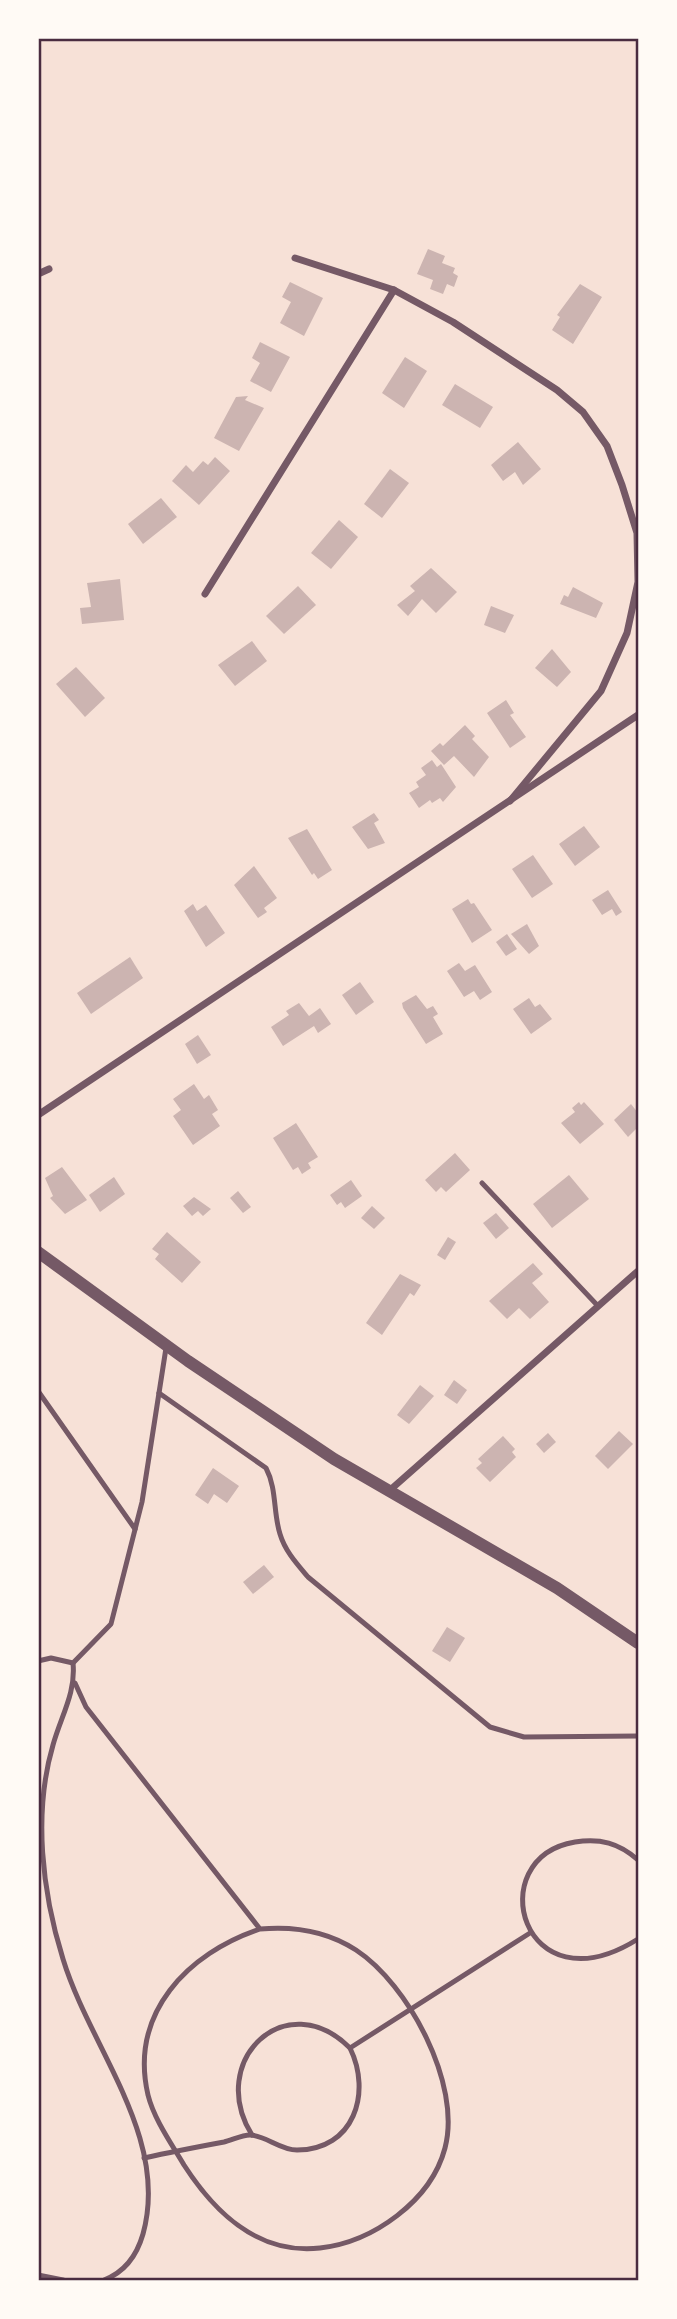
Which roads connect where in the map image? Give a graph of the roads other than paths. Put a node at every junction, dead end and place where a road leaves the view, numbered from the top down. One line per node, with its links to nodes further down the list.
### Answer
1 (295, 258): 4 (street)
2 (49, 269): 3 (street)
3 (38, 274)
4 (394, 290): 5 (street); 7 (street)
5 (205, 594)
6 (639, 715): 7 (street)
7 (510, 801): 8 (street)
8 (38, 1115)
9 (482, 1183): 12 (lane)
10 (38, 1252): 13 (street)
11 (639, 1271): 12 (street)
12 (598, 1306): 16 (street)
13 (166, 1345): 15 (lane); 16 (street)
14 (38, 1391): 17 (lane)
15 (159, 1393): 17 (lane); 22 (lane)
16 (389, 1491): 18 (street)
17 (135, 1529): 20 (lane)
18 (639, 1643)
19 (38, 1661): 20 (lane)
20 (73, 1663): 21 (lane)
21 (75, 1683): 24 (lane); 33 (lane)
22 (639, 1736)
23 (639, 1860): 25 (lane)
24 (260, 1929): 29 (lane); 32 (lane)
25 (530, 1933): 28 (lane); 29 (lane)
26 (639, 1933): 28 (lane)
27 (639, 1939): 28 (lane)
28 (629, 1945)
29 (410, 2010): 30 (lane); 32 (lane)
30 (351, 2048): 31 (lane); 31 (lane)
31 (252, 2135): 32 (lane)
32 (176, 2151): 33 (lane)
33 (144, 2158): 36 (lane)
34 (38, 2275): 35 (lane)
35 (62, 2280)
36 (104, 2280)

